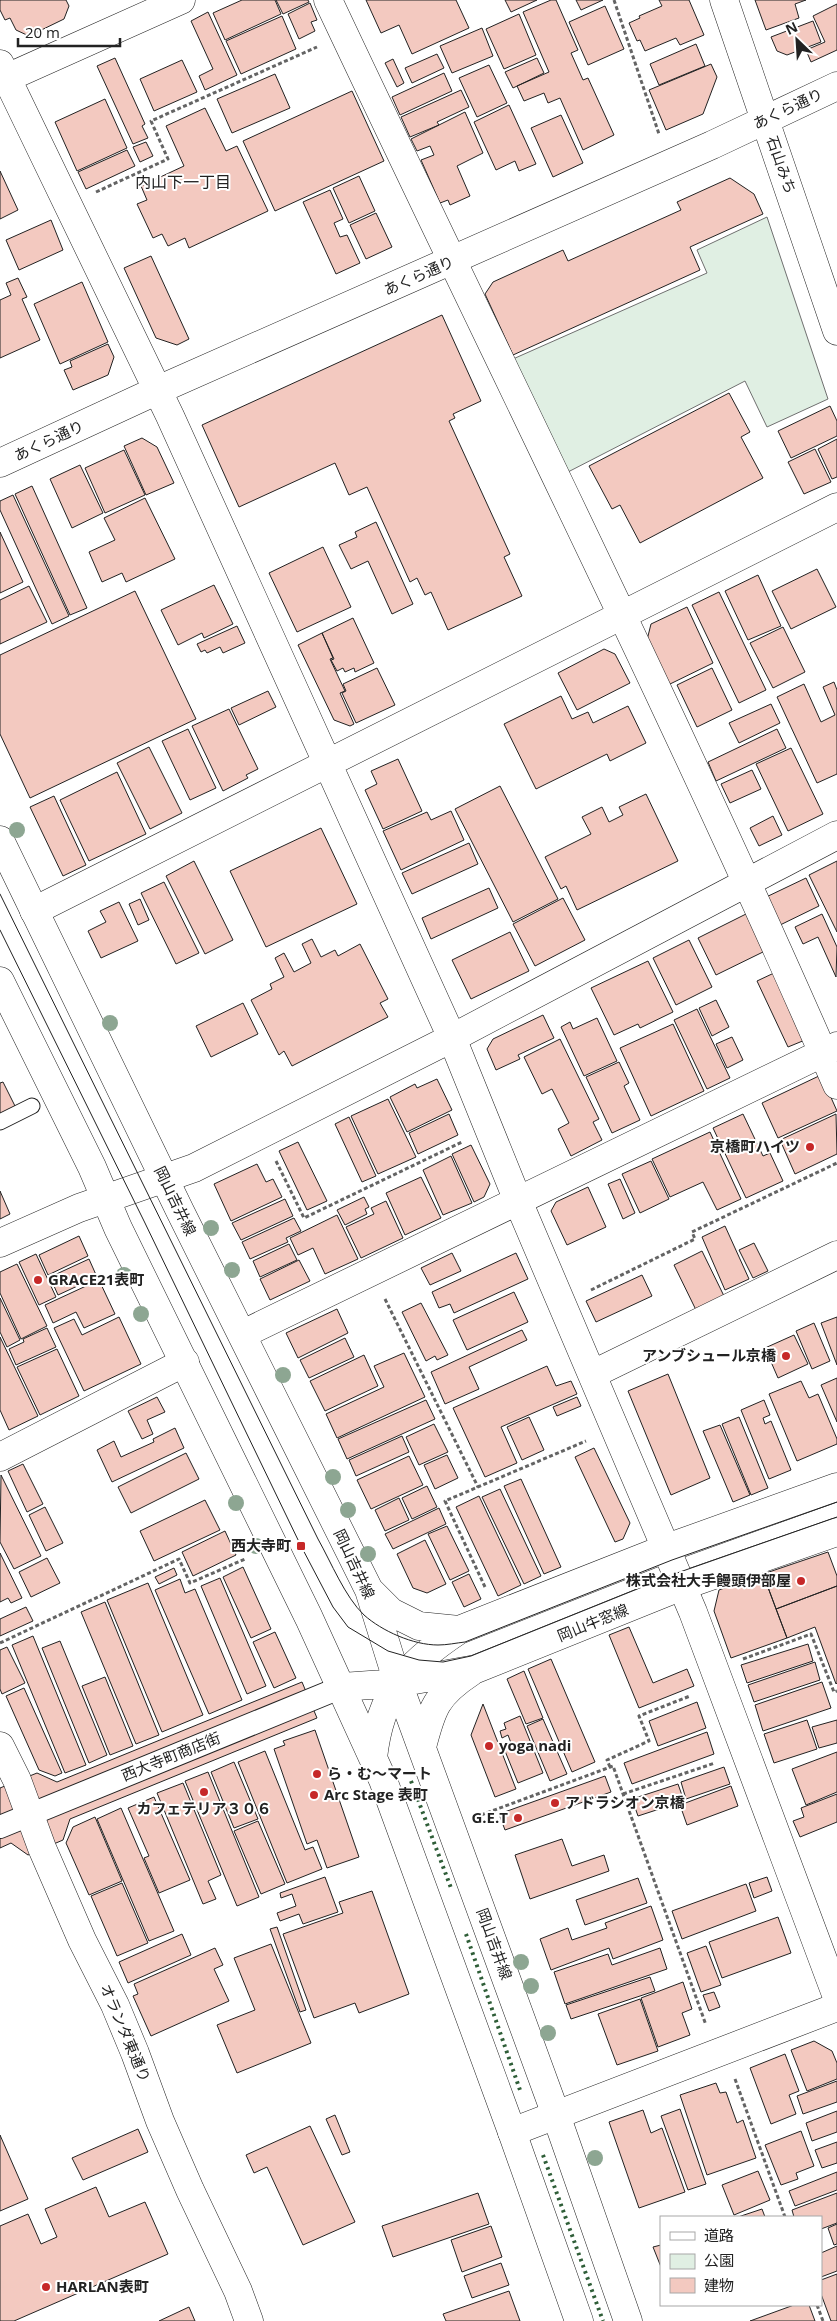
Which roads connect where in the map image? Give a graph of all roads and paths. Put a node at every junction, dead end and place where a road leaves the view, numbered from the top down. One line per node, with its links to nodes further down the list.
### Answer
1 (181, 0): 6 (street)
2 (328, 0): 5 (street)
3 (614, 0): 9 (path)
4 (724, 0): 8 (street, 石山みち)
5 (344, 35): 10 (path); 11 (street)
6 (2, 74): 10 (street)
7 (837, 86): 8 (street, あくら通り)
8 (765, 120): 11 (street, あくら通り); 12 (street, 石山みち)
9 (661, 139)
10 (68, 205): 13 (street)
11 (452, 262): 13 (street, あくら通り); 16 (street)
12 (837, 331)
13 (158, 390): 14 (street, あくら通り); 17 (street)
14 (0, 463)
15 (837, 507): 16 (street)
16 (622, 616): 17 (street); 20 (street)
17 (328, 764): 21 (street); 23 (street)
18 (837, 835): 20 (street)
19 (0, 840): 21 (street, 岡山吉井線)
20 (746, 883): 23 (street); 24 (street)
21 (34, 911): 31 (street, 岡山吉井線)
22 (0, 981): 32 (street)
23 (452, 1038): 28 (street); 29 (street)
24 (830, 1049): 25 (street); 33 (street)
25 (837, 1086)
26 (32, 1106): 27 (lane)
27 (0, 1122)
28 (489, 1129): 29 (path); 33 (street)
29 (262, 1133): 31 (street)
30 (837, 1163): 37 (path)
31 (164, 1178): 32 (street); 38 (street, 岡山吉井線)
32 (105, 1198): 34 (street); 39 (street)
33 (518, 1201): 36 (street); 37 (street)
34 (0, 1244)
35 (837, 1255): 40 (street)
36 (372, 1272): 38 (street); 43 (path)
37 (563, 1303): 40 (street)
38 (243, 1334): 49 (street, 岡山吉井線)
39 (185, 1362): 42 (street); 56 (street)
40 (593, 1374): 41 (street)
41 (616, 1429): 43 (path); 46 (street)
42 (0, 1457)
43 (478, 1486): 50 (path)
44 (837, 1486): 46 (street)
45 (837, 1532): 48 (street, 岡山牛窓線)
46 (667, 1548): 48 (street); 50 (street)
47 (252, 1555): 52 (path)
48 (682, 1586): 53 (street, 岡山牛窓線); 54 (street)
49 (369, 1590): 51 (street); 55 (street, 岡山吉井線)
50 (498, 1615): 51 (street)
51 (459, 1630): 55 (street)
52 (0, 1643)
53 (476, 1669): 55 (street, 岡山牛窓線); 59 (street)
54 (717, 1677): 57 (path); 60 (street); 62 (path)
55 (398, 1683): 56 (street, 岡山牛窓線); 59 (street, 岡山吉井線); 61 (street)
56 (342, 1687): 61 (street); 64 (street, 西大寺町商店街)
57 (837, 1691)
58 (0, 1746): 64 (street, オランダ東通り)
59 (422, 1747): 70 (street, 岡山吉井線)
60 (746, 1753): 63 (path); 67 (street)
61 (374, 1758): 71 (street)
62 (610, 1767): 63 (path); 65 (path)
63 (623, 1794): 69 (path)
64 (29, 1815): 66 (street, 西大寺町商店街); 74 (street, オランダ東通り)
65 (480, 1815)
66 (0, 1827)
67 (837, 1997)
68 (837, 2007): 69 (street)
69 (720, 2052): 70 (street); 72 (path)
70 (556, 2116): 71 (street); 76 (street, 岡山吉井線)
71 (512, 2132): 75 (street)
72 (785, 2216)
73 (817, 2306): 77 (path)
74 (249, 2321)
75 (579, 2321)
76 (628, 2321)
77 (823, 2321)

